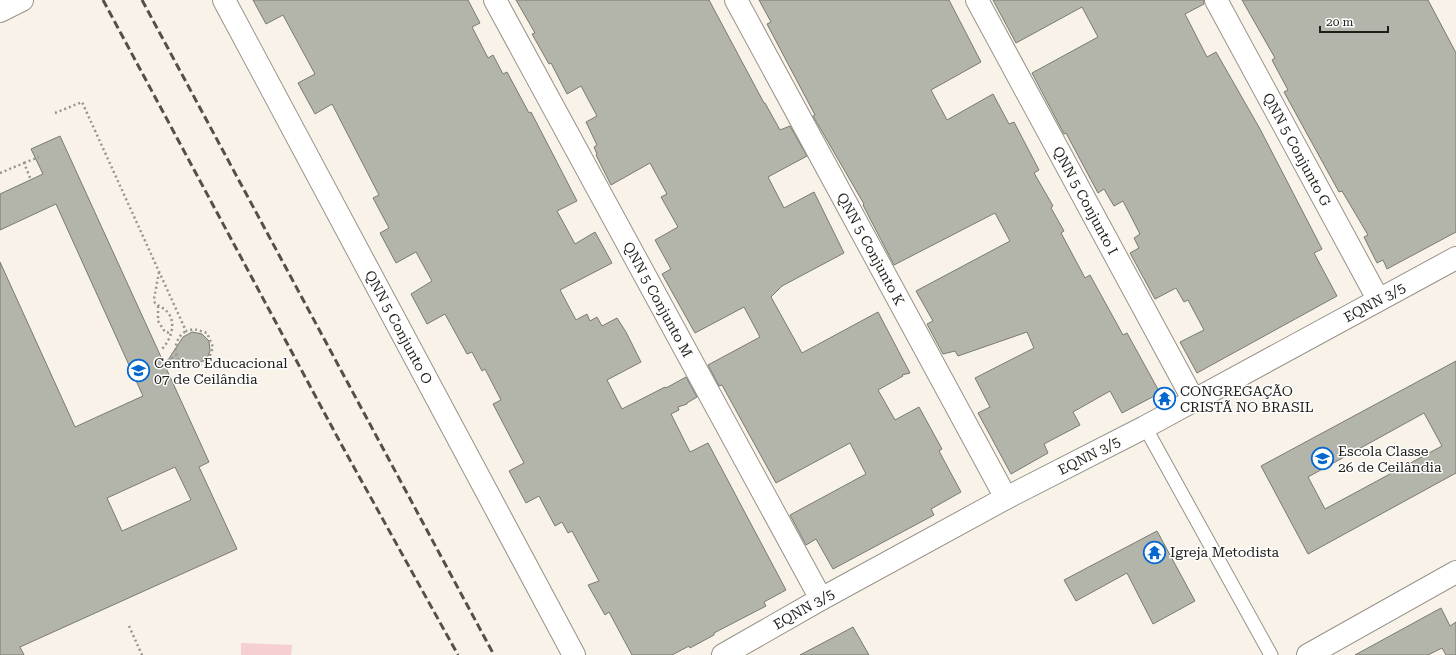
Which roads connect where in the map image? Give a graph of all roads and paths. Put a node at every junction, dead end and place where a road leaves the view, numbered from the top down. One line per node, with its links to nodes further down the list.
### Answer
1 (22, 0): 7 (street)
2 (224, 0): 30 (street, QNN 5 Conjunto O)
3 (494, 0): 26 (street, QNN 5 Conjunto M)
4 (736, 0): 24 (street, QNN 5 Conjunto K)
5 (977, 0): 22 (street, QNN 5 Conjunto I)
6 (1216, 0): 15 (street, QNN 5 Conjunto G)
7 (0, 11)
8 (55, 113): 14 (path)
9 (39, 156): 10 (path)
10 (24, 163): 11 (path); 12 (path)
11 (0, 174)
12 (31, 180)
13 (1456, 258): 15 (street, EQNN 3/5)
14 (159, 272): 16 (path); 17 (path)
15 (1378, 299): 22 (street, EQNN 3/5)
16 (158, 306): 18 (path); 18 (path)
17 (186, 331): 20 (path); 20 (path)
18 (171, 333): 19 (path)
19 (162, 349)
20 (176, 356): 21 (path)
21 (167, 361)
22 (1194, 401): 23 (street, EQNN 3/5)
23 (1145, 427): 24 (street, EQNN 3/5); 32 (lane)
24 (1006, 498): 26 (street, EQNN 3/5)
25 (1456, 572): 28 (street)
26 (821, 599): 31 (street, EQNN 3/5)
27 (129, 626): 29 (path)
28 (1319, 652)
29 (142, 655)
30 (574, 655)
31 (723, 655)
32 (1272, 655)

